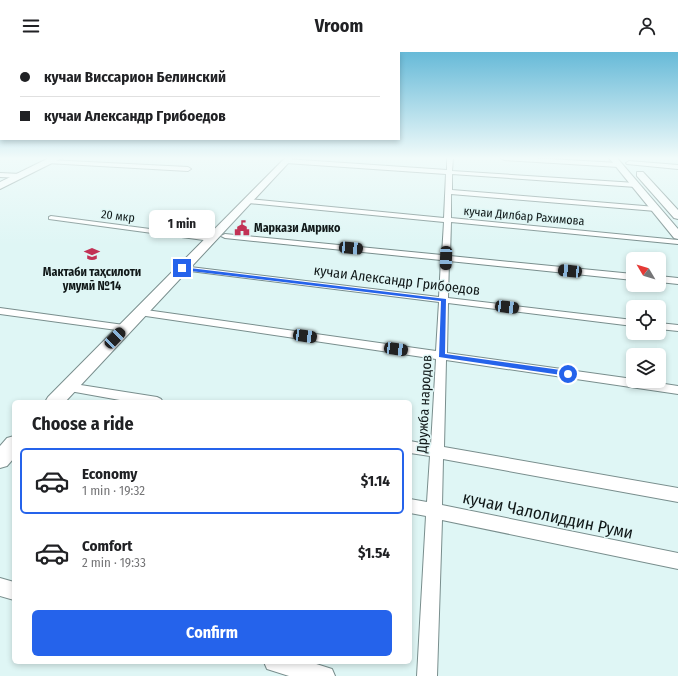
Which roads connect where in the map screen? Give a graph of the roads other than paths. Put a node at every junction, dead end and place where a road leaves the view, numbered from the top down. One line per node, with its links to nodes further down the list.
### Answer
1 (262, 187): 6 (main road)
2 (448, 187): 5 (street, Дружба народов)
3 (638, 187): 7 (main road)
4 (648, 187): 8 (main road)
5 (448, 192): 7 (street); 10 (street, Дружба народов)
6 (248, 201): 10 (street, кучаи Дилбар Рахимова); 13 (main road)
7 (656, 209): 12 (main road)
8 (678, 216)
9 (51, 218): 13 (street, 20 мкр)
10 (447, 220): 14 (street, кучаи Дилбар Рахимова); 15 (street, Дружба народов)
11 (225, 236): 15 (street)
12 (678, 236)
13 (208, 238): 16 (main road)
14 (678, 242)
15 (446, 258): 17 (street); 20 (street, Дружба народов)
16 (182, 268): 20 (street, кучаи Александр Грибоедов); 22 (main road)
17 (626, 276)
18 (666, 280): 19 (street)
19 (678, 281)
20 (444, 300): 23 (street, кучаи Александр Грибоедов); 27 (street, Дружба народов)
21 (0, 311): 25 (street)
22 (140, 312): 25 (main road); 27 (street)
23 (626, 322)
24 (666, 327): 26 (street)
25 (124, 328): 28 (main road)
26 (678, 328)
27 (441, 355): 29 (street); 34 (street, Дружба народов)
28 (68, 386): 30 (main road); 31 (street)
29 (678, 390)
30 (56, 400)
31 (146, 400)
32 (12, 446): 35 (main road)
33 (412, 447): 34 (street)
34 (437, 452): 36 (street); 38 (street, Дружба народов)
35 (0, 460)
36 (678, 495)
37 (412, 506): 38 (street, кучаи Чалолиддин Руми)
38 (434, 511): 39 (street, кучаи Чалолиддин Руми); 44 (street, Дружба народов)
39 (678, 561)
40 (0, 587): 41 (street)
41 (12, 590)
42 (281, 664): 43 (street)
43 (325, 676)
44 (427, 676)

